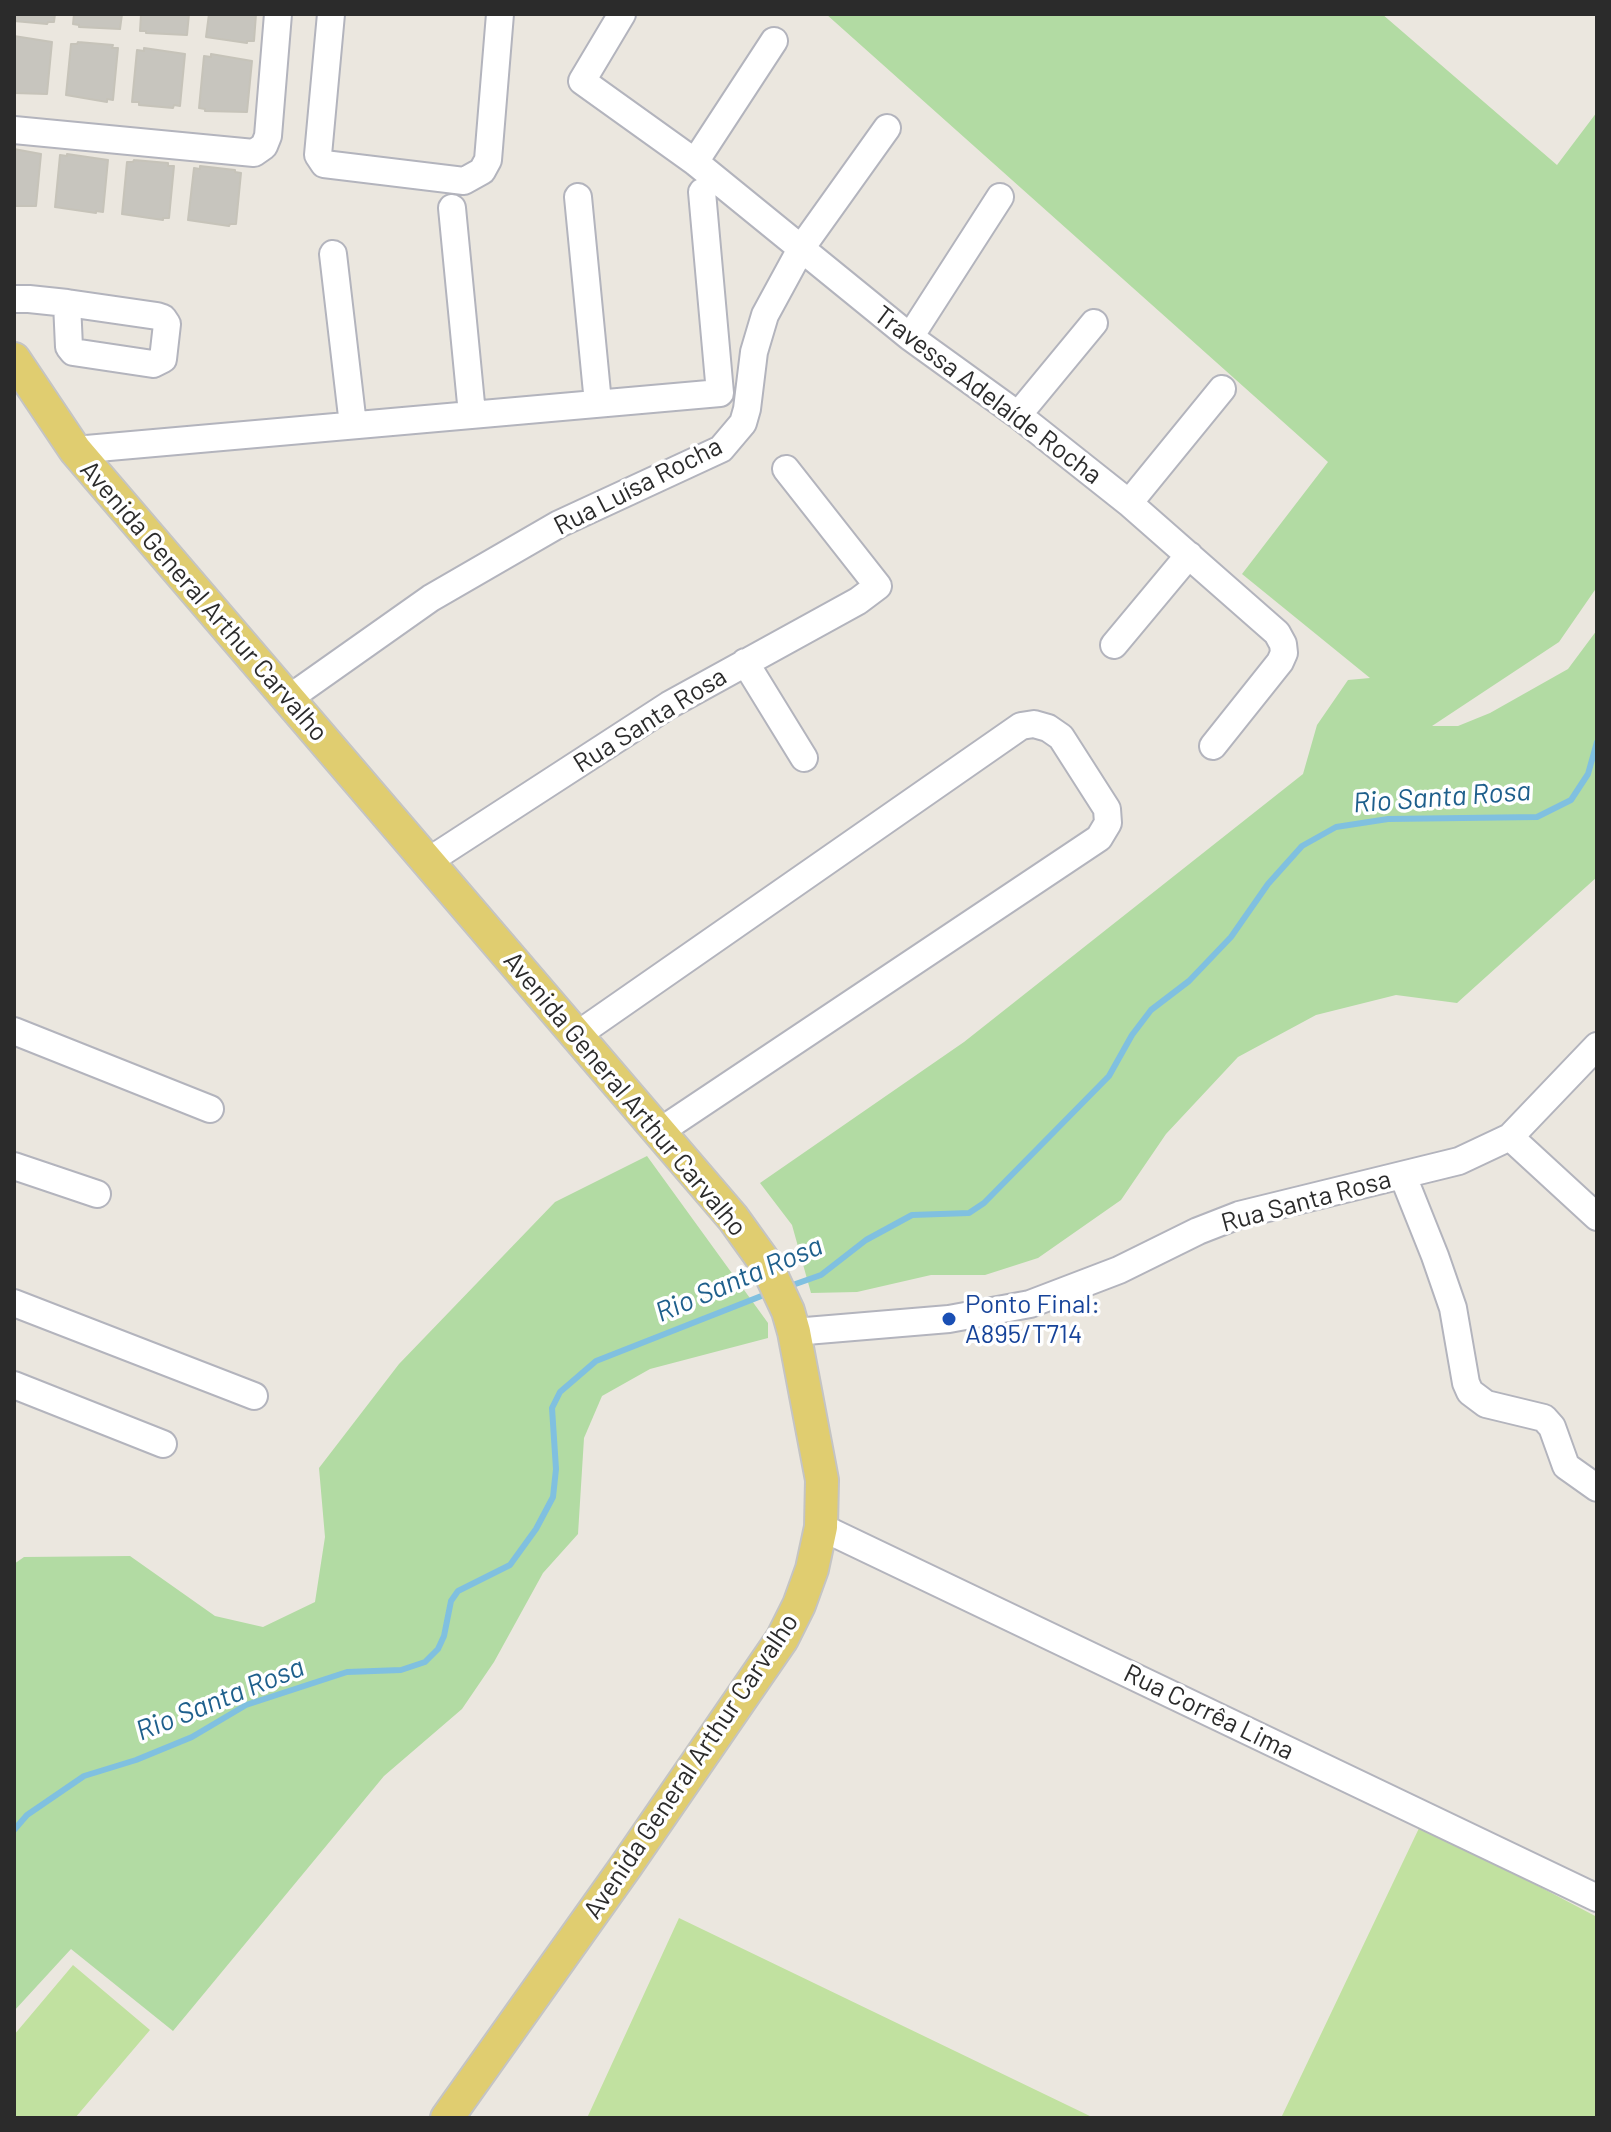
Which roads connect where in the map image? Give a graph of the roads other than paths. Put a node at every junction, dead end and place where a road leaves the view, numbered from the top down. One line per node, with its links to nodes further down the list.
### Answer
1 (278, 14): 7 (street)
2 (331, 14): 3 (street)
3 (500, 14)
4 (622, 14): 8 (street, Travessa Adelaíde Rocha)
5 (774, 41): 8 (street)
6 (887, 128): 13 (street, Rua Luísa Rocha)
7 (14, 130)
8 (695, 162): 13 (street, Travessa Adelaíde Rocha)
9 (702, 192): 21 (street)
10 (578, 197): 21 (street)
11 (1000, 197): 18 (street)
12 (452, 208): 22 (street)
13 (802, 247): 18 (street, Travessa Adelaíde Rocha); 31 (street, Rua Luísa Rocha)
14 (333, 254): 24 (street)
15 (14, 299): 16 (street)
16 (67, 303)
17 (1094, 323): 23 (street)
18 (910, 337): 23 (street, Travessa Adelaíde Rocha)
19 (14, 359): 25 (main road, Avenida General Arthur Carvalho)
20 (1222, 389): 27 (street)
21 (598, 403): 22 (street)
22 (472, 414): 24 (street)
23 (1018, 415): 27 (street, Travessa Adelaíde Rocha)
24 (353, 425): 25 (street)
25 (75, 450): 31 (main road, Avenida General Arthur Carvalho)
26 (786, 469): 30 (street, Rua Santa Rosa)
27 (1129, 503): 28 (street, Travessa Adelaíde Rocha)
28 (1189, 555): 29 (street); 32 (street, Travessa Adelaíde Rocha)
29 (1114, 645)
30 (745, 662): 33 (street); 34 (street, Rua Santa Rosa)
31 (288, 699): 34 (main road, Avenida General Arthur Carvalho)
32 (1213, 746)
33 (804, 758)
34 (427, 862): 36 (main road, Avenida General Arthur Carvalho)
35 (14, 1031): 38 (street)
36 (577, 1035): 39 (main road, Avenida General Arthur Carvalho); 39 (street)
37 (1597, 1046): 40 (street, Rua Santa Rosa)
38 (210, 1109)
39 (659, 1132): 46 (main road, Avenida General Arthur Carvalho)
40 (1510, 1137): 42 (street, Rua Santa Rosa); 44 (street)
41 (14, 1166): 43 (street)
42 (1403, 1176): 46 (street, Rua Santa Rosa); 50 (street)
43 (97, 1194)
44 (1597, 1217)
45 (14, 1303): 48 (street)
46 (791, 1321): 51 (main road, Avenida General Arthur Carvalho)
47 (14, 1385): 49 (street)
48 (254, 1396)
49 (163, 1444)
50 (1597, 1488)
51 (821, 1527): 52 (street, Rua Corrêa Lima); 53 (main road, Avenida General Arthur Carvalho)
52 (1597, 1898)
53 (447, 2118)

